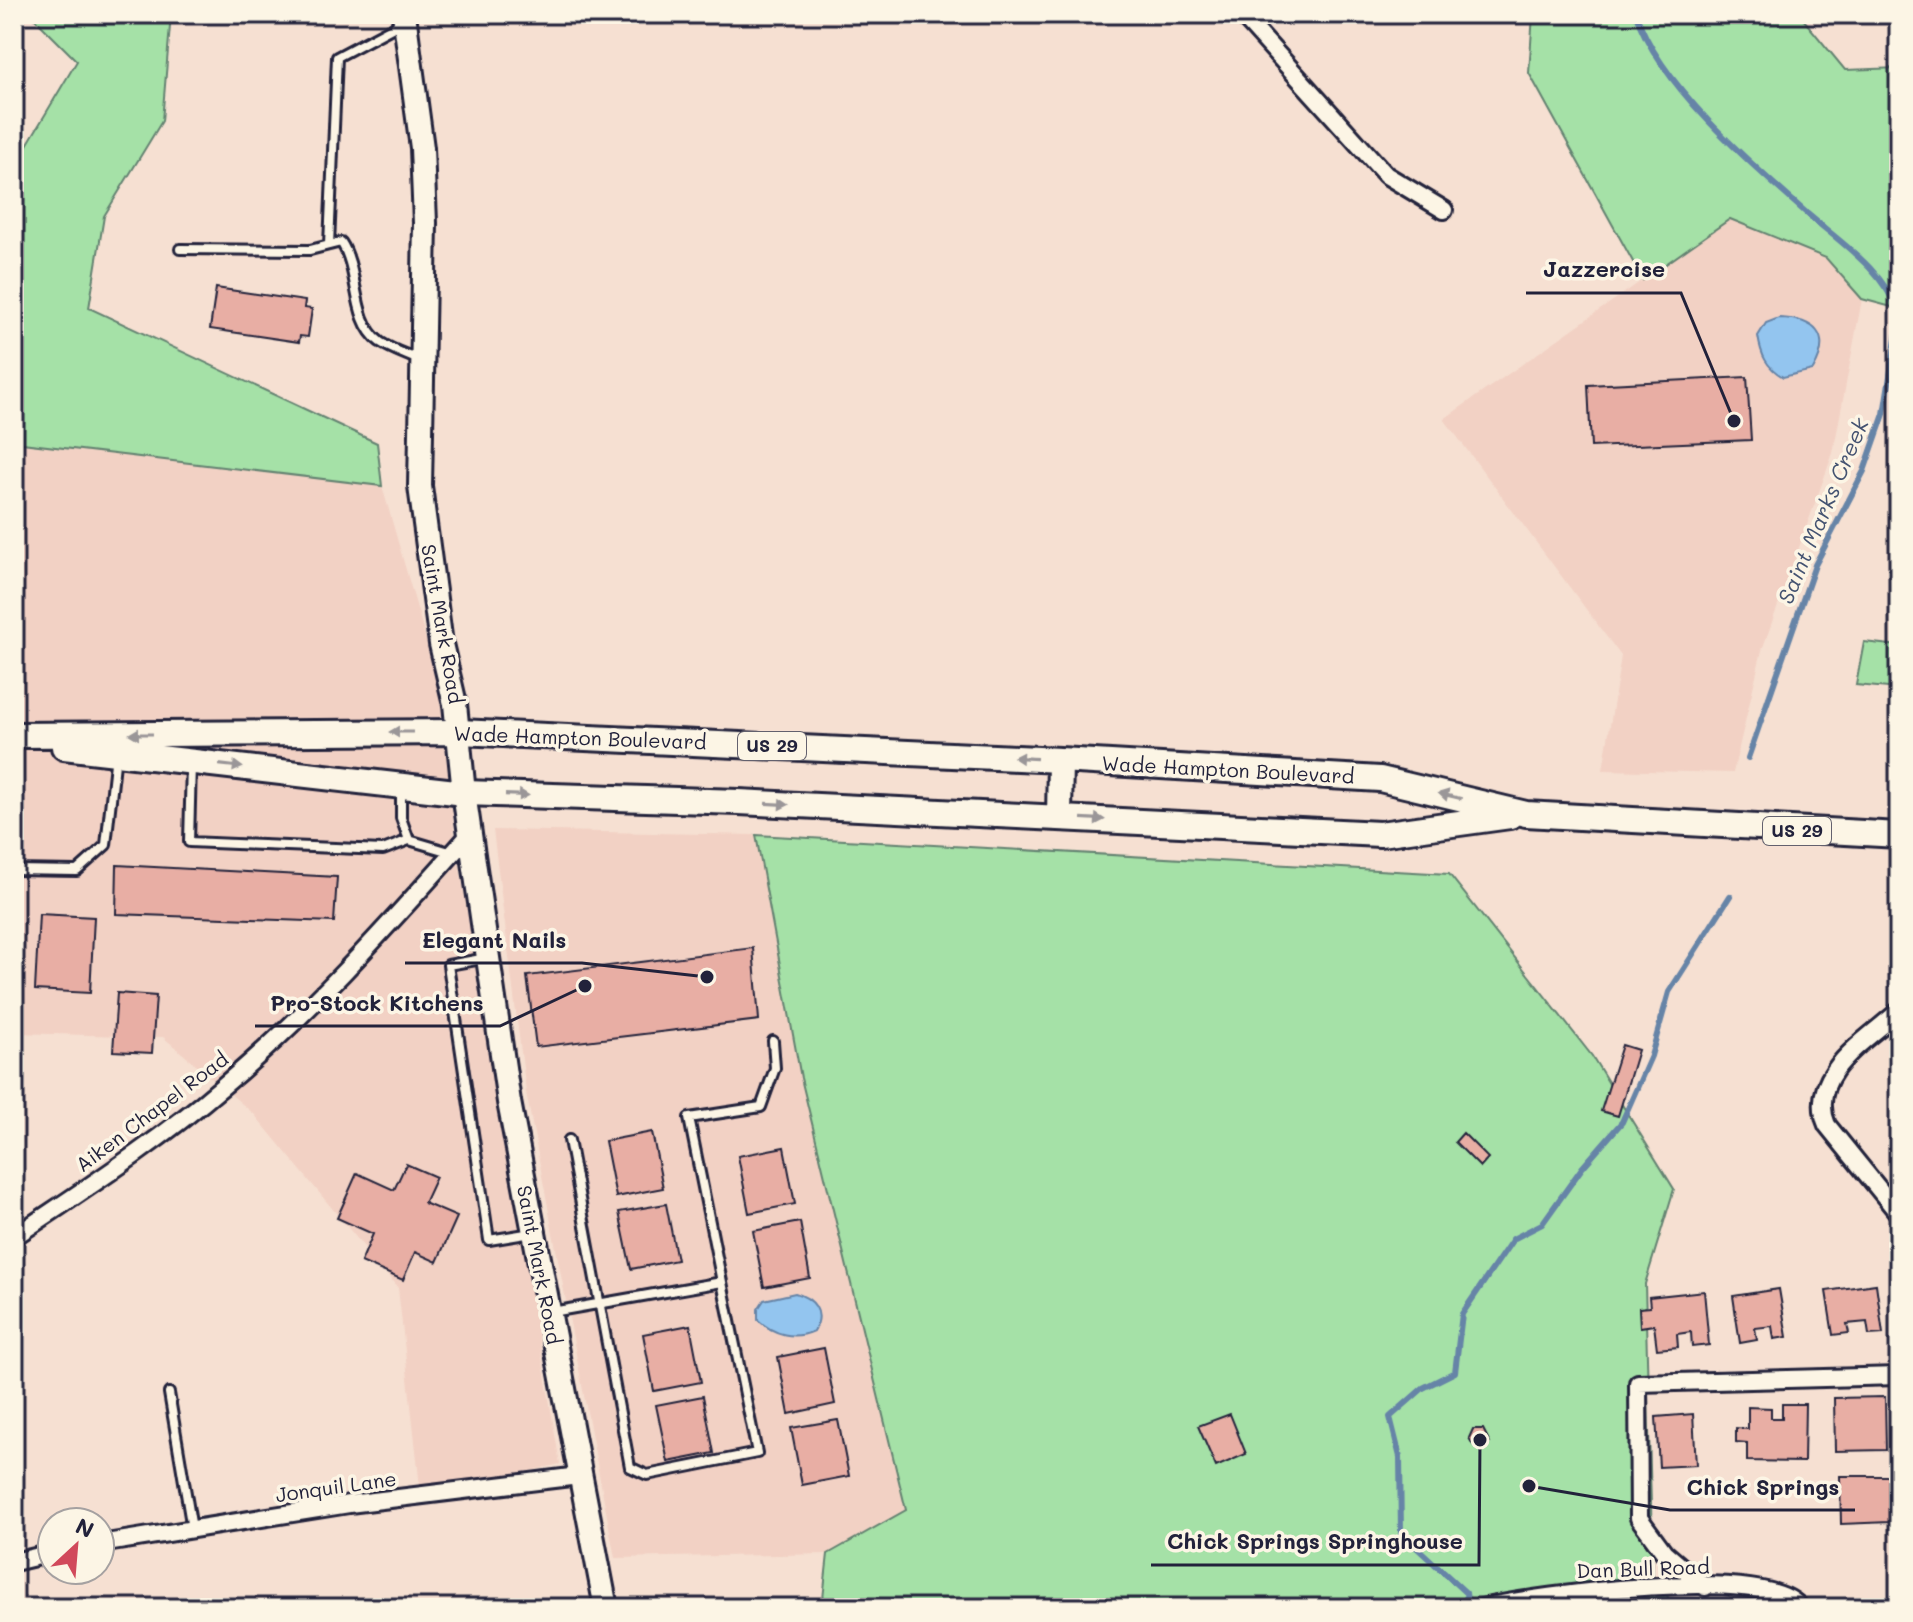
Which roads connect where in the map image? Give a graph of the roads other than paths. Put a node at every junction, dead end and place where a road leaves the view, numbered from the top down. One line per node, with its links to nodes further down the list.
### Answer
1 (1241, 14): 3 (street)
2 (404, 17): 4 (lane); 6 (street, Saint Mark Road)
3 (1444, 210)
4 (329, 245): 5 (lane); 6 (lane)
5 (180, 249)
6 (422, 362): 7 (street, Saint Mark Road)
7 (459, 732): 8 (main road, Wade Hampton Boulevard / US 29, one-way to 8); 11 (main road, Wade Hampton Boulevard / US 29, one-way to 7); 14 (street, Saint Mark Road)
8 (14, 735)
9 (14, 742): 10 (main road, Wade Hampton Boulevard / US 29)
10 (116, 753): 12 (main road, Wade Hampton Boulevard / US 29); 21 (lane)
11 (1060, 760): 15 (main road, Wade Hampton Boulevard / US 29, one-way to 11); 16 (main road)
12 (191, 762): 13 (main road, Wade Hampton Boulevard / US 29, one-way to 13); 19 (lane)
13 (401, 786): 14 (main road, Wade Hampton Boulevard / US 29); 19 (lane)
14 (464, 793): 16 (main road, Wade Hampton Boulevard / US 29, one-way to 16); 17 (street, Saint Mark Road)
15 (1526, 814): 16 (main road, Wade Hampton Boulevard / US 29, one-way to 15); 18 (main road, Wade Hampton Boulevard / US 29)
16 (1059, 817)
17 (470, 834): 20 (street, Aiken Chapel Road); 22 (street, Saint Mark Road)
18 (1899, 835)
19 (409, 840): 20 (lane)
20 (453, 853): 28 (street, Aiken Chapel Road)
21 (14, 870)
22 (488, 958): 27 (street, Saint Mark Road); 27 (lane)
23 (1899, 1011): 26 (street)
24 (773, 1041): 29 (lane)
25 (569, 1140): 30 (lane)
26 (1899, 1214)
27 (532, 1233): 31 (street, Saint Mark Road)
28 (14, 1237)
29 (722, 1282): 30 (lane); 30 (lane)
30 (600, 1303): 31 (lane)
31 (547, 1313): 34 (street, Saint Mark Road)
32 (1899, 1376): 39 (street)
33 (169, 1393): 35 (lane)
34 (579, 1476): 35 (street, Jonquil Lane); 40 (street, Saint Mark Road)
35 (192, 1529): 36 (street, Jonquil Lane)
36 (116, 1541)
37 (36, 1557): 38 (street)
38 (14, 1562)
39 (1705, 1587): 41 (street, Dan Bull Road); 42 (street, Dan Bull Road)
40 (606, 1608)
41 (1482, 1608)
42 (1800, 1608)

